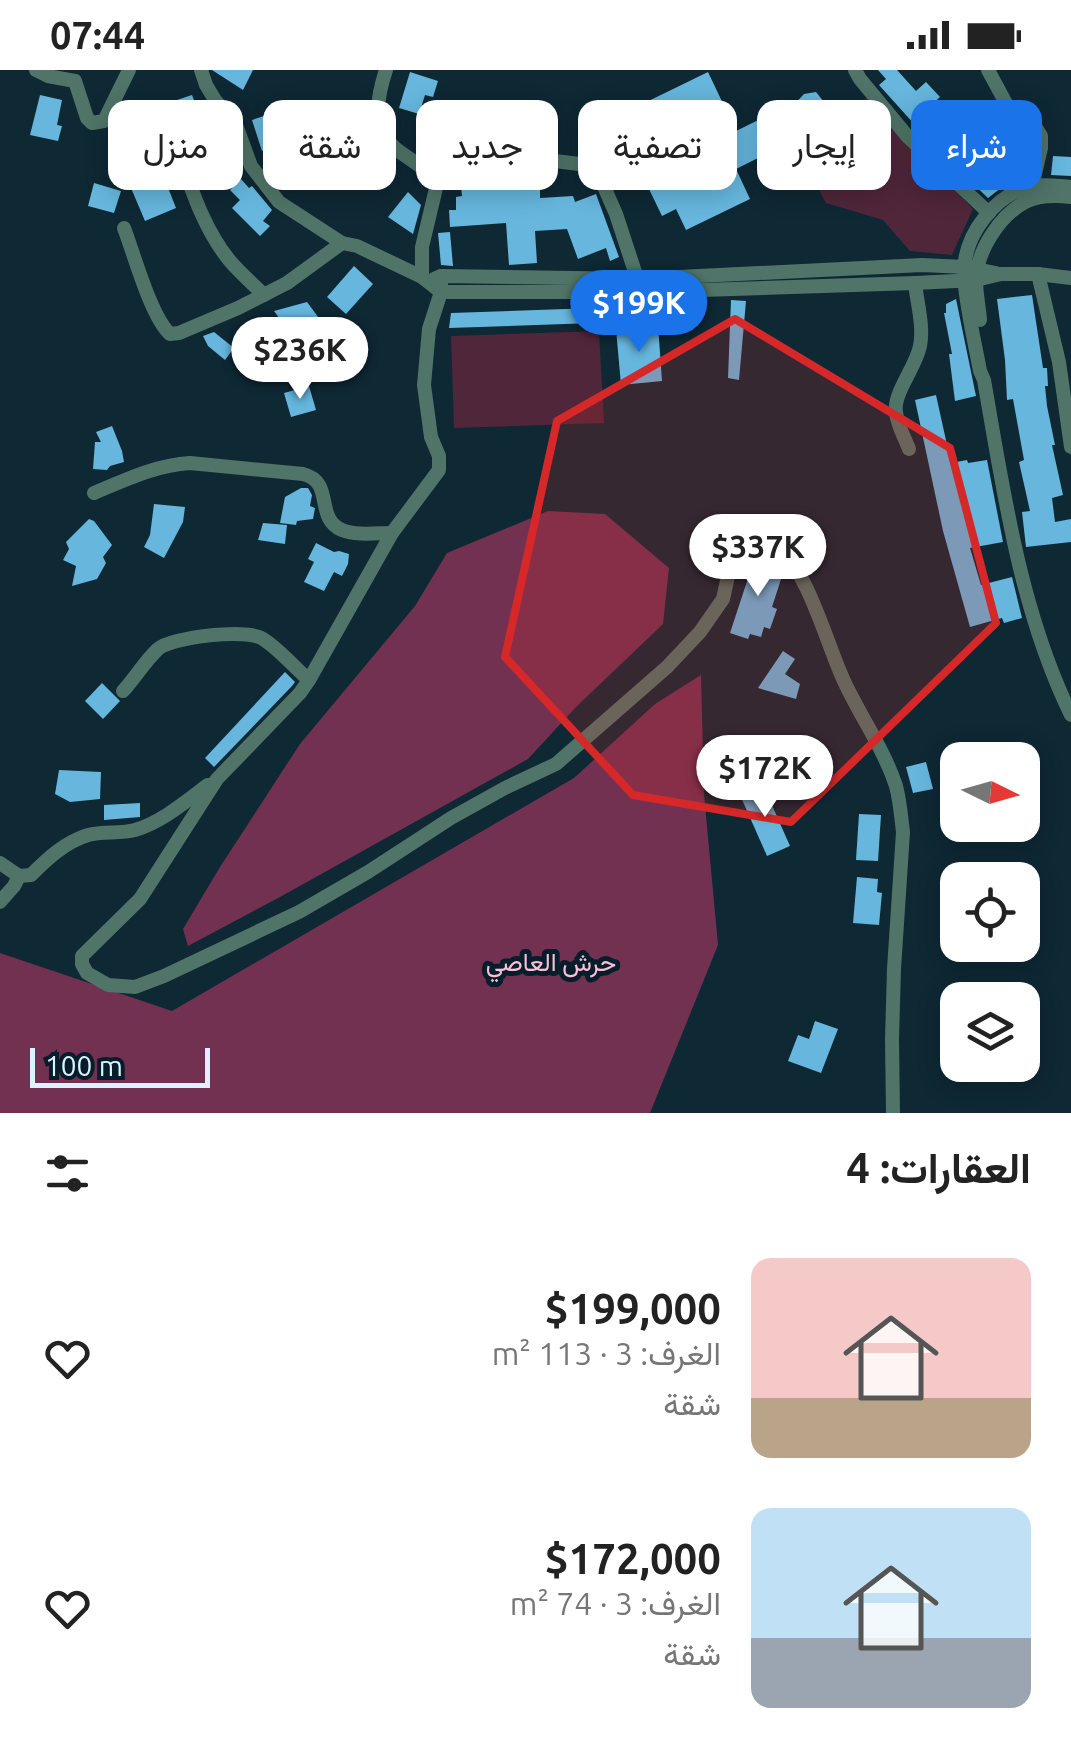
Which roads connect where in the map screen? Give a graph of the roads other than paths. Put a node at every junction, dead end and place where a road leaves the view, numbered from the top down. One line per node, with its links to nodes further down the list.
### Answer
1 (36, 70): 2 (street)
2 (129, 70)
3 (200, 70): 18 (street)
4 (386, 70): 9 (street)
5 (855, 70): 16 (street)
6 (988, 70): 7 (street)
7 (1005, 100)
8 (558, 161): 24 (street)
9 (416, 163)
10 (1042, 185): 11 (street)
11 (1071, 188)
12 (192, 190): 25 (street)
13 (435, 190): 22 (street)
14 (1024, 190): 16 (street)
15 (1071, 196): 19 (street)
16 (989, 213): 19 (street)
17 (124, 228): 25 (street)
18 (342, 243): 22 (street); 25 (street)
19 (971, 274): 20 (street); 23 (street); 24 (street); 32 (street)
20 (1038, 274): 21 (street); 26 (street)
21 (1071, 278)
22 (433, 282): 24 (street); 29 (street)
23 (915, 283): 24 (street); 27 (street)
24 (640, 285)
25 (264, 295)
26 (1071, 447)
27 (909, 450)
28 (94, 493): 29 (street)
29 (392, 534): 30 (street)
30 (309, 680): 31 (street); 33 (street)
31 (123, 691)
32 (1071, 715)
33 (217, 779): 35 (street); 37 (street)
34 (0, 863): 35 (street)
35 (19, 876): 36 (street)
36 (0, 902)
37 (893, 1113)

